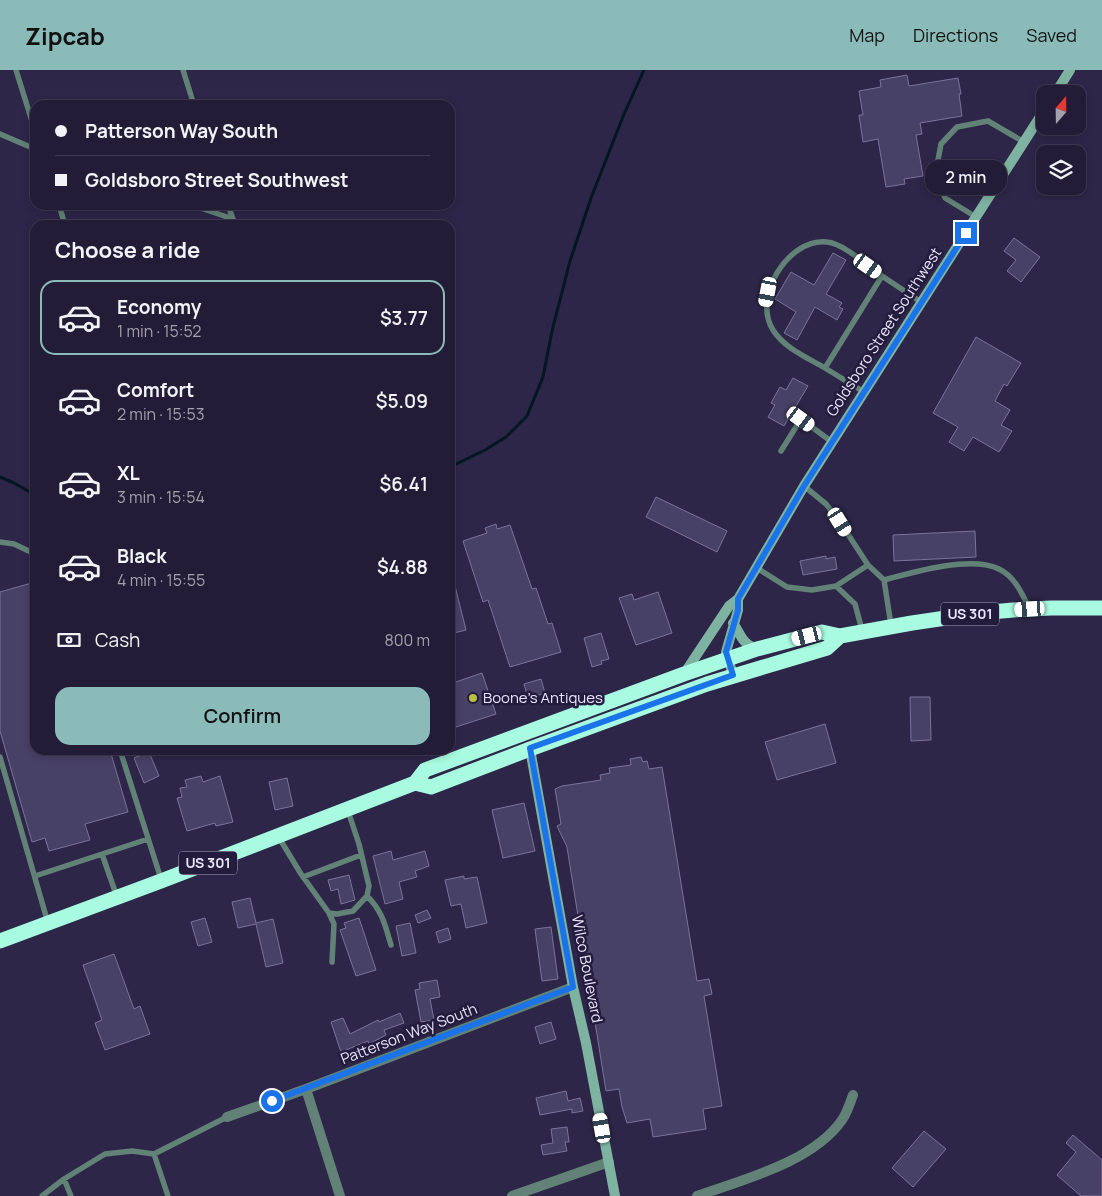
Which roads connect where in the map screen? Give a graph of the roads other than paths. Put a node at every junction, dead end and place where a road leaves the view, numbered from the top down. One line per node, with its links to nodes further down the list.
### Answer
1 (16, 70): 6 (lane)
2 (183, 70): 5 (lane)
3 (1070, 70): 4 (street)
4 (1061, 85)
5 (192, 100)
6 (30, 115)
7 (1036, 124): 9 (street, Goldsboro Street Southwest)
8 (0, 134): 10 (lane)
9 (1024, 142): 12 (street, Goldsboro Street Southwest); 12 (lane)
10 (30, 147)
11 (204, 210): 13 (lane)
12 (976, 217): 15 (street, Goldsboro Street Southwest)
13 (229, 220)
14 (882, 276): 15 (lane); 16 (lane); 16 (lane)
15 (921, 302): 17 (street, Goldsboro Street Southwest)
16 (825, 368): 17 (lane)
17 (864, 392): 18 (street, Goldsboro Street Southwest)
18 (832, 442): 19 (lane); 20 (street, Goldsboro Street Southwest)
19 (781, 451)
20 (804, 486): 23 (lane); 24 (street, Goldsboro Street Southwest)
21 (0, 542): 22 (lane)
22 (30, 552)
23 (868, 565): 25 (lane); 26 (lane)
24 (757, 568): 26 (lane); 27 (street, Goldsboro Street Southwest)
25 (884, 580): 29 (lane); 31 (lane)
26 (836, 586): 32 (lane)
27 (738, 599): 30 (street, Goldsboro Street Southwest); 36 (street, Goldsboro Street Southwest)
28 (1102, 608): 29 (highway, US 301)
29 (1030, 609): 31 (highway, US 301)
30 (734, 623): 34 (street); 35 (street, Goldsboro Street Southwest)
31 (892, 626): 32 (highway, US 301)
32 (862, 632): 33 (highway, US 301)
33 (840, 636): 34 (highway, US 301); 37 (highway, US 301)
34 (757, 649): 35 (highway, US 301)
35 (728, 659): 36 (highway, US 301); 37 (street, Goldsboro Street Southwest)
36 (684, 674): 41 (highway, US 301)
37 (733, 675): 38 (highway, US 301)
38 (530, 748): 41 (highway, US 301); 57 (street, Wilco Boulevard)
39 (122, 755): 44 (lane)
40 (0, 757): 47 (lane)
41 (415, 783): 42 (highway, US 301)
42 (347, 809): 43 (highway, US 301); 46 (lane)
43 (278, 835): 48 (lane); 49 (highway, US 301)
44 (148, 839): 45 (lane); 49 (lane)
45 (102, 854): 47 (lane); 51 (lane)
46 (361, 855): 48 (lane); 50 (lane)
47 (35, 876): 53 (lane)
48 (303, 877): 52 (lane)
49 (161, 881): 51 (highway, US 301)
50 (367, 896): 52 (lane); 55 (lane)
51 (117, 897): 53 (highway, US 301)
52 (330, 913): 56 (lane)
53 (48, 923): 54 (highway, US 301)
54 (0, 940)
55 (391, 945)
56 (332, 962)
57 (573, 987): 58 (street, Patterson Way South); 62 (street, Wilco Boulevard)
58 (306, 1089): 60 (street, Patterson Way South); 67 (street)
59 (853, 1095): 70 (street)
60 (227, 1117): 61 (lane)
61 (154, 1154): 63 (lane); 66 (lane)
62 (608, 1162): 68 (street); 69 (street, Wilco Boulevard)
63 (64, 1179): 64 (lane); 65 (lane)
64 (42, 1196)
65 (71, 1196)
66 (168, 1196)
67 (340, 1196)
68 (512, 1196)
69 (615, 1196)
70 (697, 1196)

